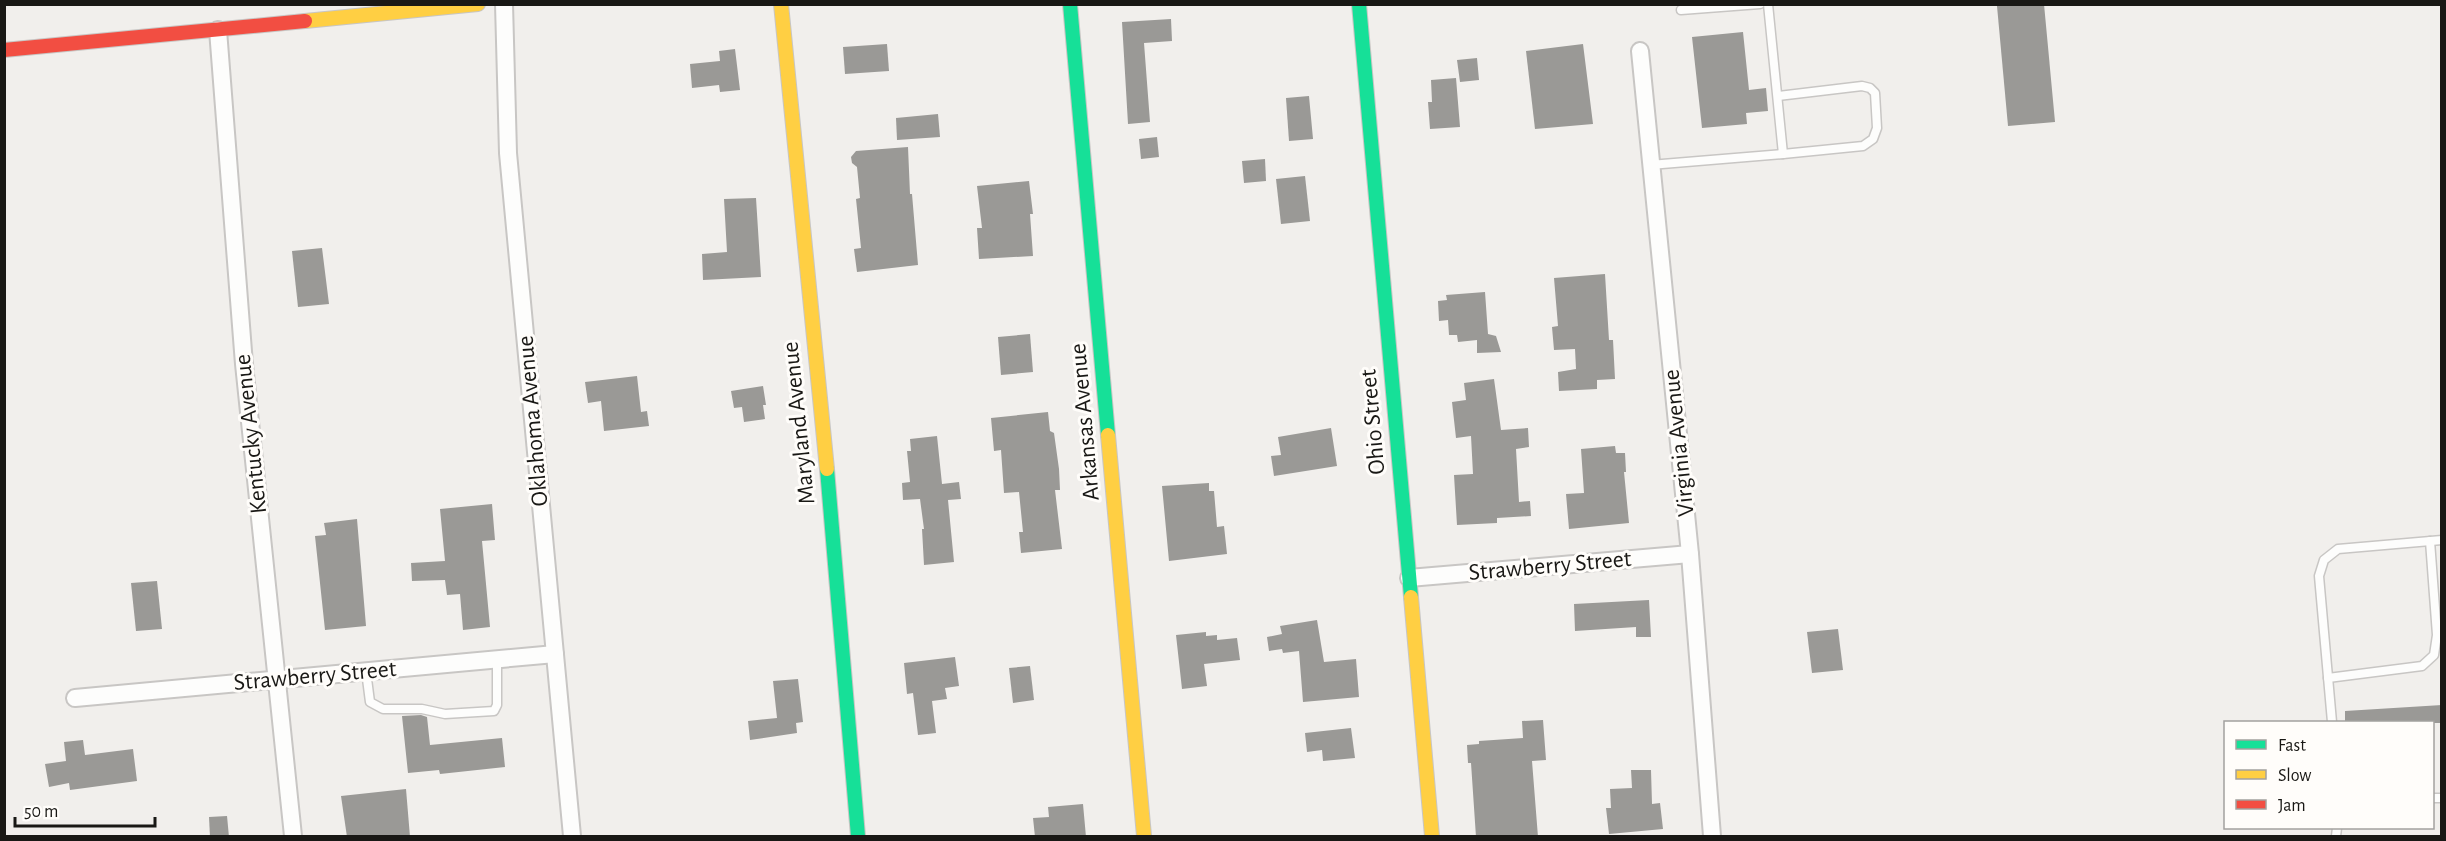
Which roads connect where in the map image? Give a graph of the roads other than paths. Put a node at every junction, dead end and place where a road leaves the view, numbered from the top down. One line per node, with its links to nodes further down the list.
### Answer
1 (478, 4): 9 (street)
2 (504, 4): 19 (street, Oklahoma Avenue)
3 (782, 4): 28 (street, Maryland Avenue)
4 (1070, 4): 29 (street, Arkansas Avenue)
5 (1359, 4): 18 (street, Ohio Street)
6 (1760, 4): 8 (lane)
7 (1768, 4): 12 (lane)
8 (1681, 10)
9 (218, 30): 10 (street); 23 (street, Kentucky Avenue)
10 (4, 50)
11 (1640, 51): 14 (street, Virginia Avenue)
12 (1778, 96): 13 (lane); 13 (lane)
13 (1783, 154): 14 (lane)
14 (1650, 165): 17 (street, Virginia Avenue)
15 (2442, 540): 16 (lane)
16 (2430, 541): 22 (lane); 22 (lane)
17 (1690, 554): 18 (street, Strawberry Street); 31 (street, Virginia Avenue)
18 (1409, 578): 30 (street, Ohio Street)
19 (555, 654): 20 (street, Strawberry Street); 27 (street, Oklahoma Avenue)
20 (497, 660): 21 (street, Strawberry Street); 21 (lane)
21 (366, 671): 23 (street, Strawberry Street)
22 (2328, 678): 25 (lane)
23 (277, 679): 24 (street, Strawberry Street); 26 (street, Kentucky Avenue)
24 (75, 698)
25 (2332, 721)
26 (293, 837)
27 (572, 837)
28 (858, 837)
29 (1144, 837)
30 (1432, 837)
31 (1712, 837)

